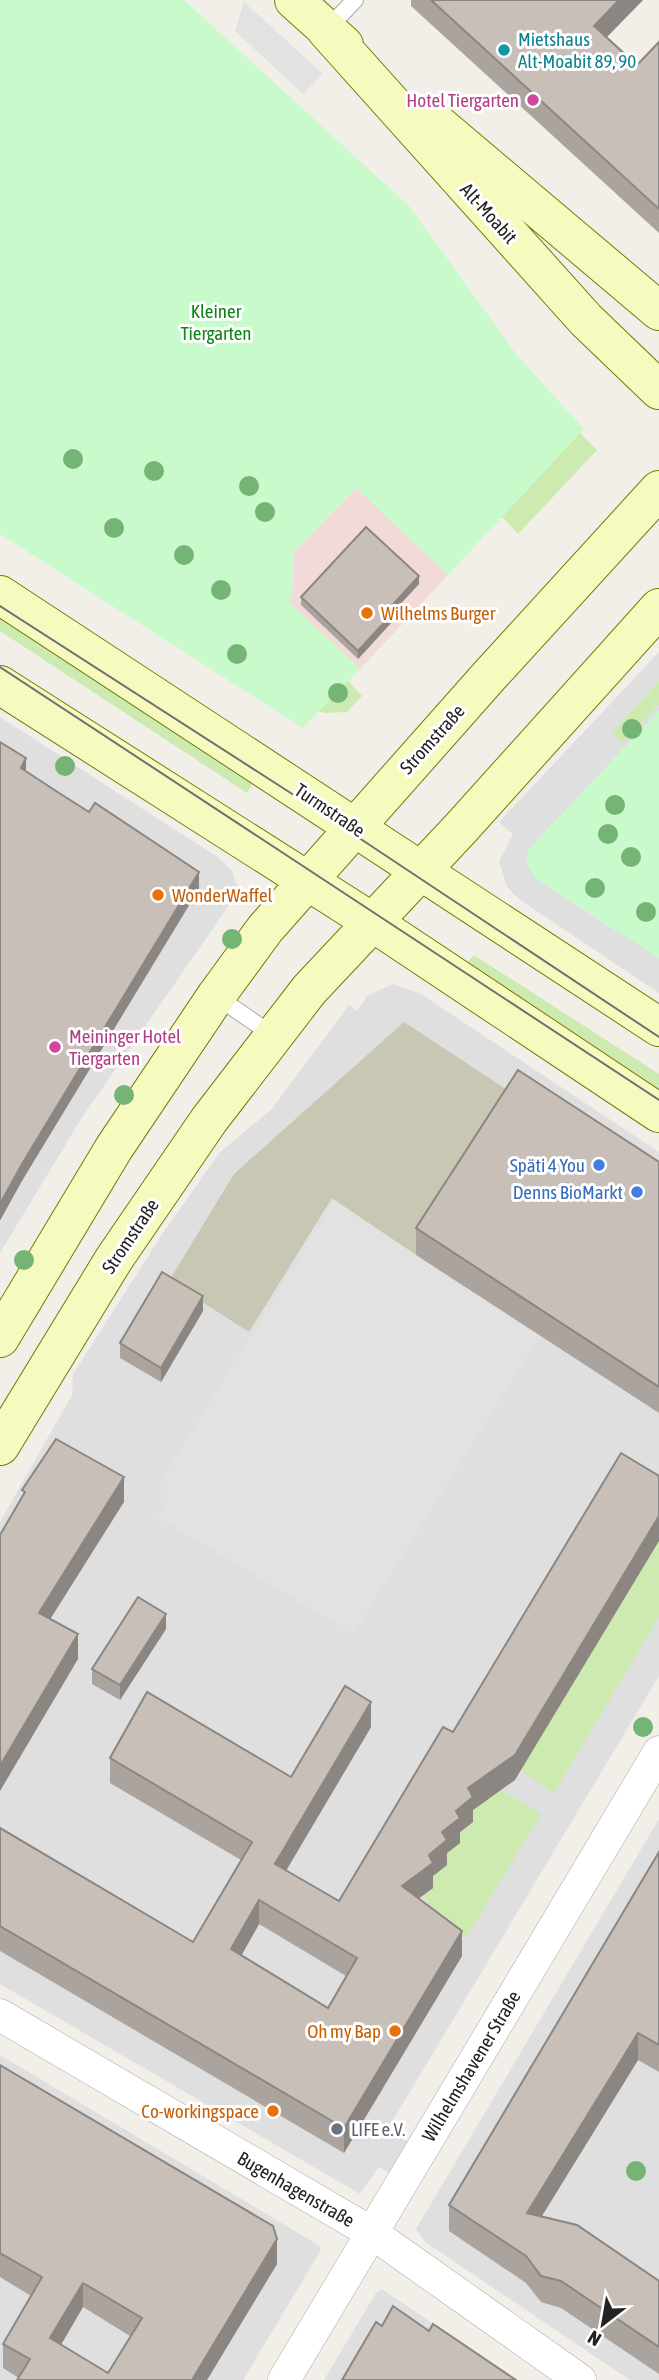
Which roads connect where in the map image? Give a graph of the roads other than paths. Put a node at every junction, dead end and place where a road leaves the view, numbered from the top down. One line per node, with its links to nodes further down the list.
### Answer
1 (294, 0): 3 (main road, Alt-Moabit)
2 (355, 0): 3 (lane)
3 (326, 30): 4 (main road, Alt-Moabit); 5 (main road, Alt-Moabit)
4 (659, 311)
5 (659, 390)
6 (659, 490): 10 (main road, Stromstraße)
7 (0, 595): 10 (main road, Turmstraße)
8 (659, 607): 11 (main road, Stromstraße)
9 (0, 685): 12 (main road)
10 (354, 826): 11 (main road, Turmstraße); 12 (main road, Stromstraße)
11 (420, 870): 13 (main road, Stromstraße); 15 (main road, Turmstraße)
12 (306, 881): 13 (main road); 14 (main road, Stromstraße)
13 (372, 922): 16 (main road, Stromstraße); 17 (main road)
14 (216, 996): 16 (lane); 18 (main road, Stromstraße)
15 (659, 1027)
16 (274, 1037): 19 (main road, Stromstraße)
17 (659, 1113)
18 (0, 1338)
19 (0, 1446)
20 (659, 1752): 22 (street, Wilhelmshavener Straße)
21 (0, 2015): 22 (street, Bugenhagenstraße)
22 (372, 2233): 23 (street, Wilhelmshavener Straße); 24 (street, Bugenhagenstraße)
23 (284, 2380)
24 (580, 2380)

